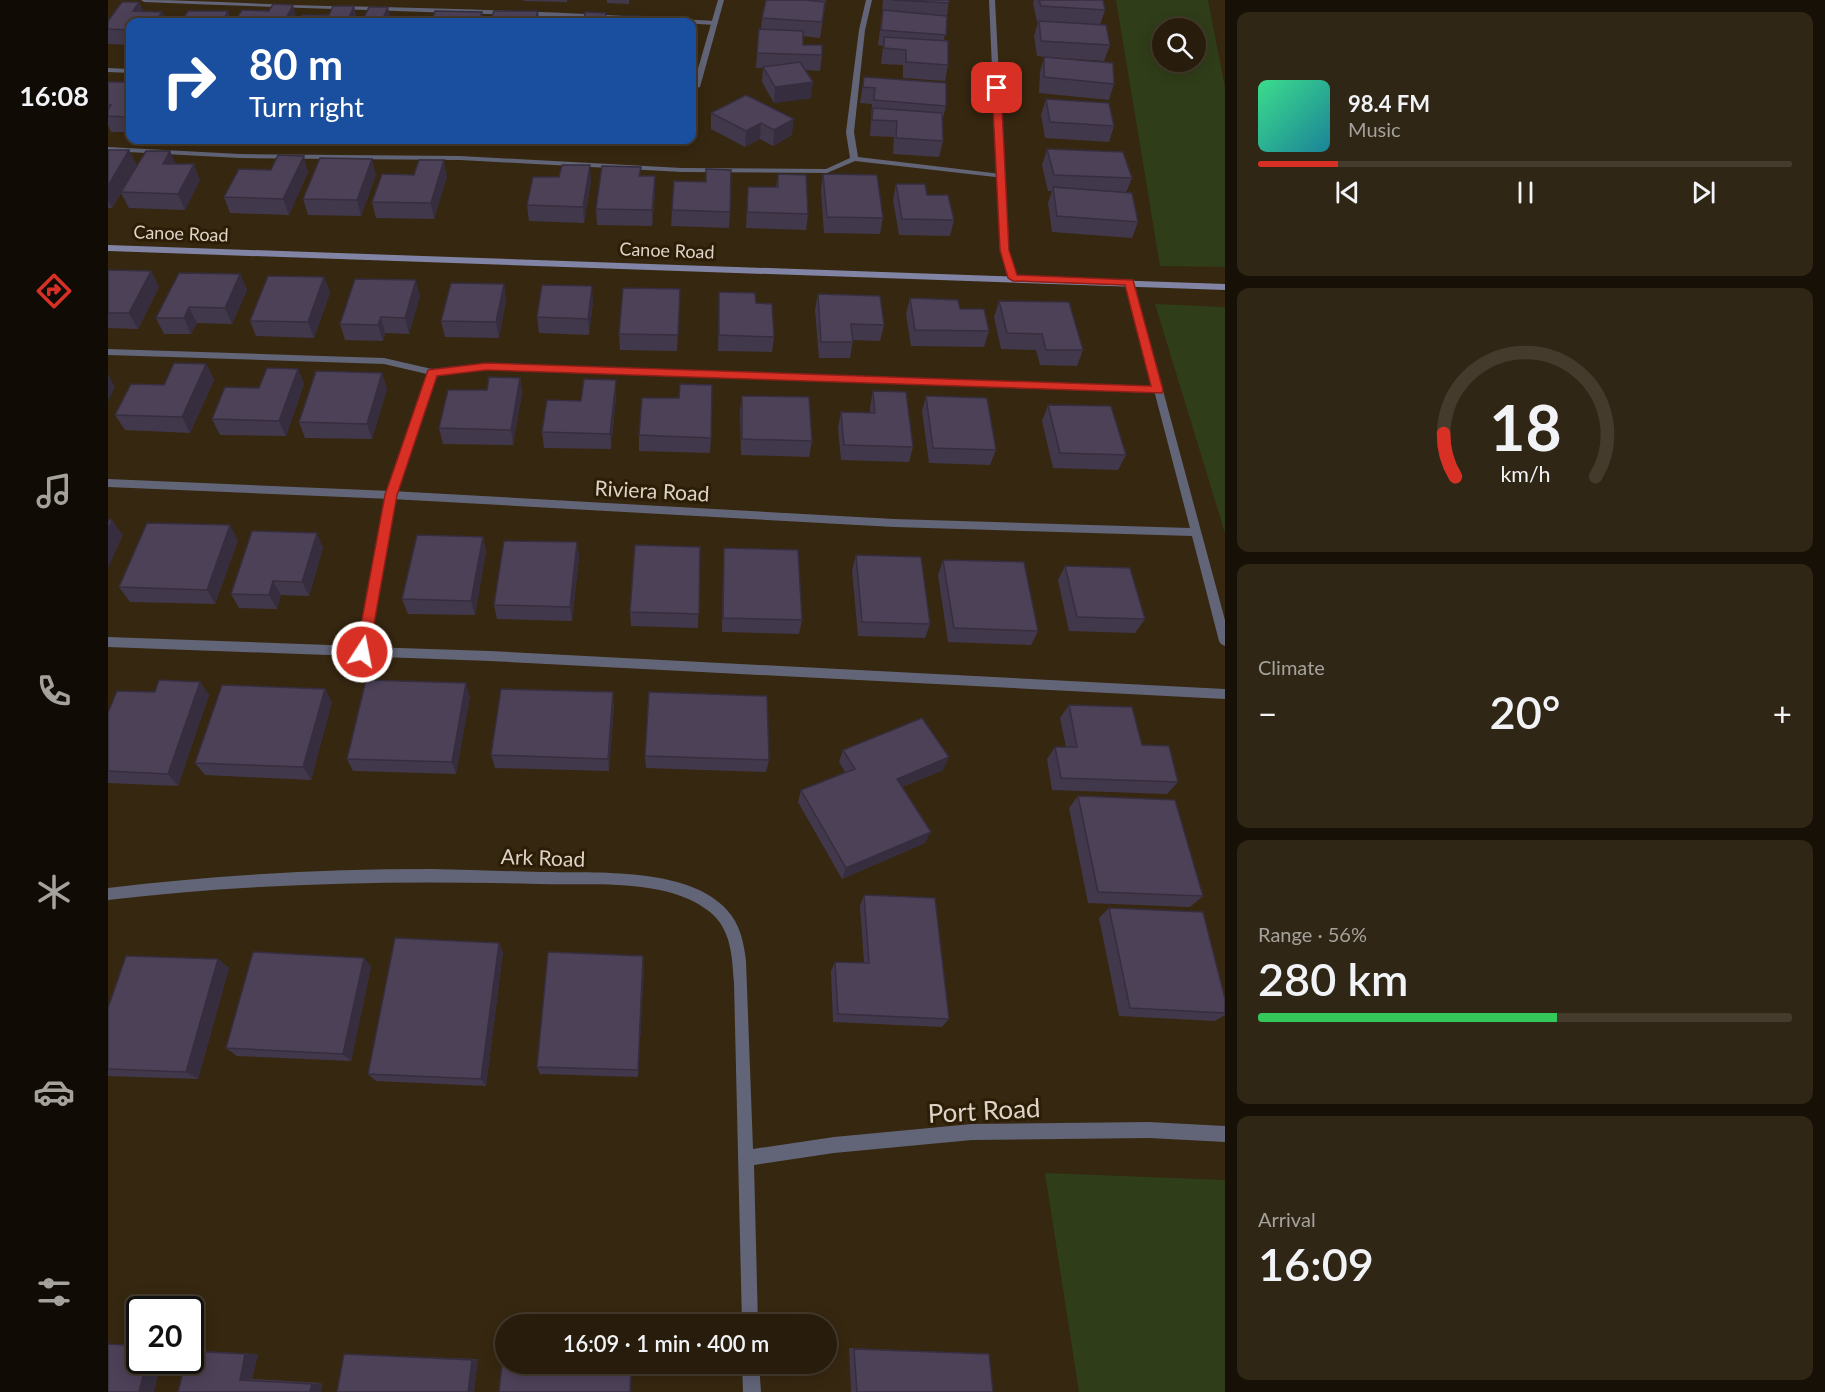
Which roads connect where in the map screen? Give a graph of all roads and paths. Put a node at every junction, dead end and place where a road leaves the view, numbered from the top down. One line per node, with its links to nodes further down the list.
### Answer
1 (144, 0): 5 (street)
2 (721, 0): 7 (street)
3 (869, 0): 12 (street)
4 (992, 0): 13 (street)
5 (642, 18)
6 (696, 21): 7 (street)
7 (715, 22): 10 (street)
8 (108, 70): 9 (street)
9 (126, 70)
10 (696, 81)
11 (108, 149): 12 (street)
12 (854, 159): 13 (street)
13 (1001, 176): 15 (street)
14 (108, 248): 15 (street, Canoe Road)
15 (1013, 278): 16 (street, Canoe Road)
16 (1130, 282): 17 (street, Canoe Road); 20 (street)
17 (1225, 286)
18 (108, 352): 19 (street)
19 (432, 372): 20 (street); 22 (street)
20 (1158, 390): 23 (street)
21 (108, 483): 22 (street, Riviera Road)
22 (391, 495): 23 (street, Riviera Road); 26 (street)
23 (1194, 532): 24 (street)
24 (1225, 641)
25 (108, 642): 26 (street)
26 (362, 652): 27 (street)
27 (1225, 694)
28 (108, 894): 30 (street, Ark Road)
29 (1225, 1134): 30 (street, Port Road)
30 (747, 1158): 31 (street, Ark Road)
31 (750, 1314)
32 (751, 1374): 33 (street)
33 (752, 1392)

